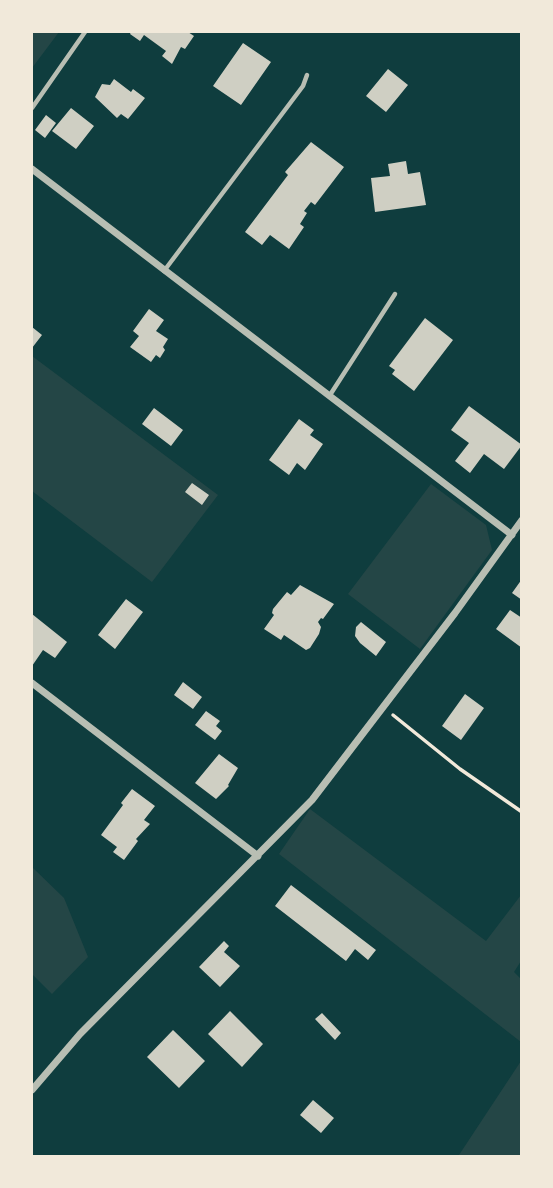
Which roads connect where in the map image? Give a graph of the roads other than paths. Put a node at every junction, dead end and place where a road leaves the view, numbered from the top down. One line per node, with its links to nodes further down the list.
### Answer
1 (85, 32): 3 (lane)
2 (307, 75): 5 (lane)
3 (32, 108)
4 (32, 169): 5 (street)
5 (164, 271): 7 (street)
6 (395, 293): 7 (lane)
7 (330, 395): 9 (street)
8 (522, 520): 9 (street)
9 (512, 535): 11 (street)
10 (32, 683): 11 (street)
11 (258, 856): 12 (street)
12 (32, 1090)

